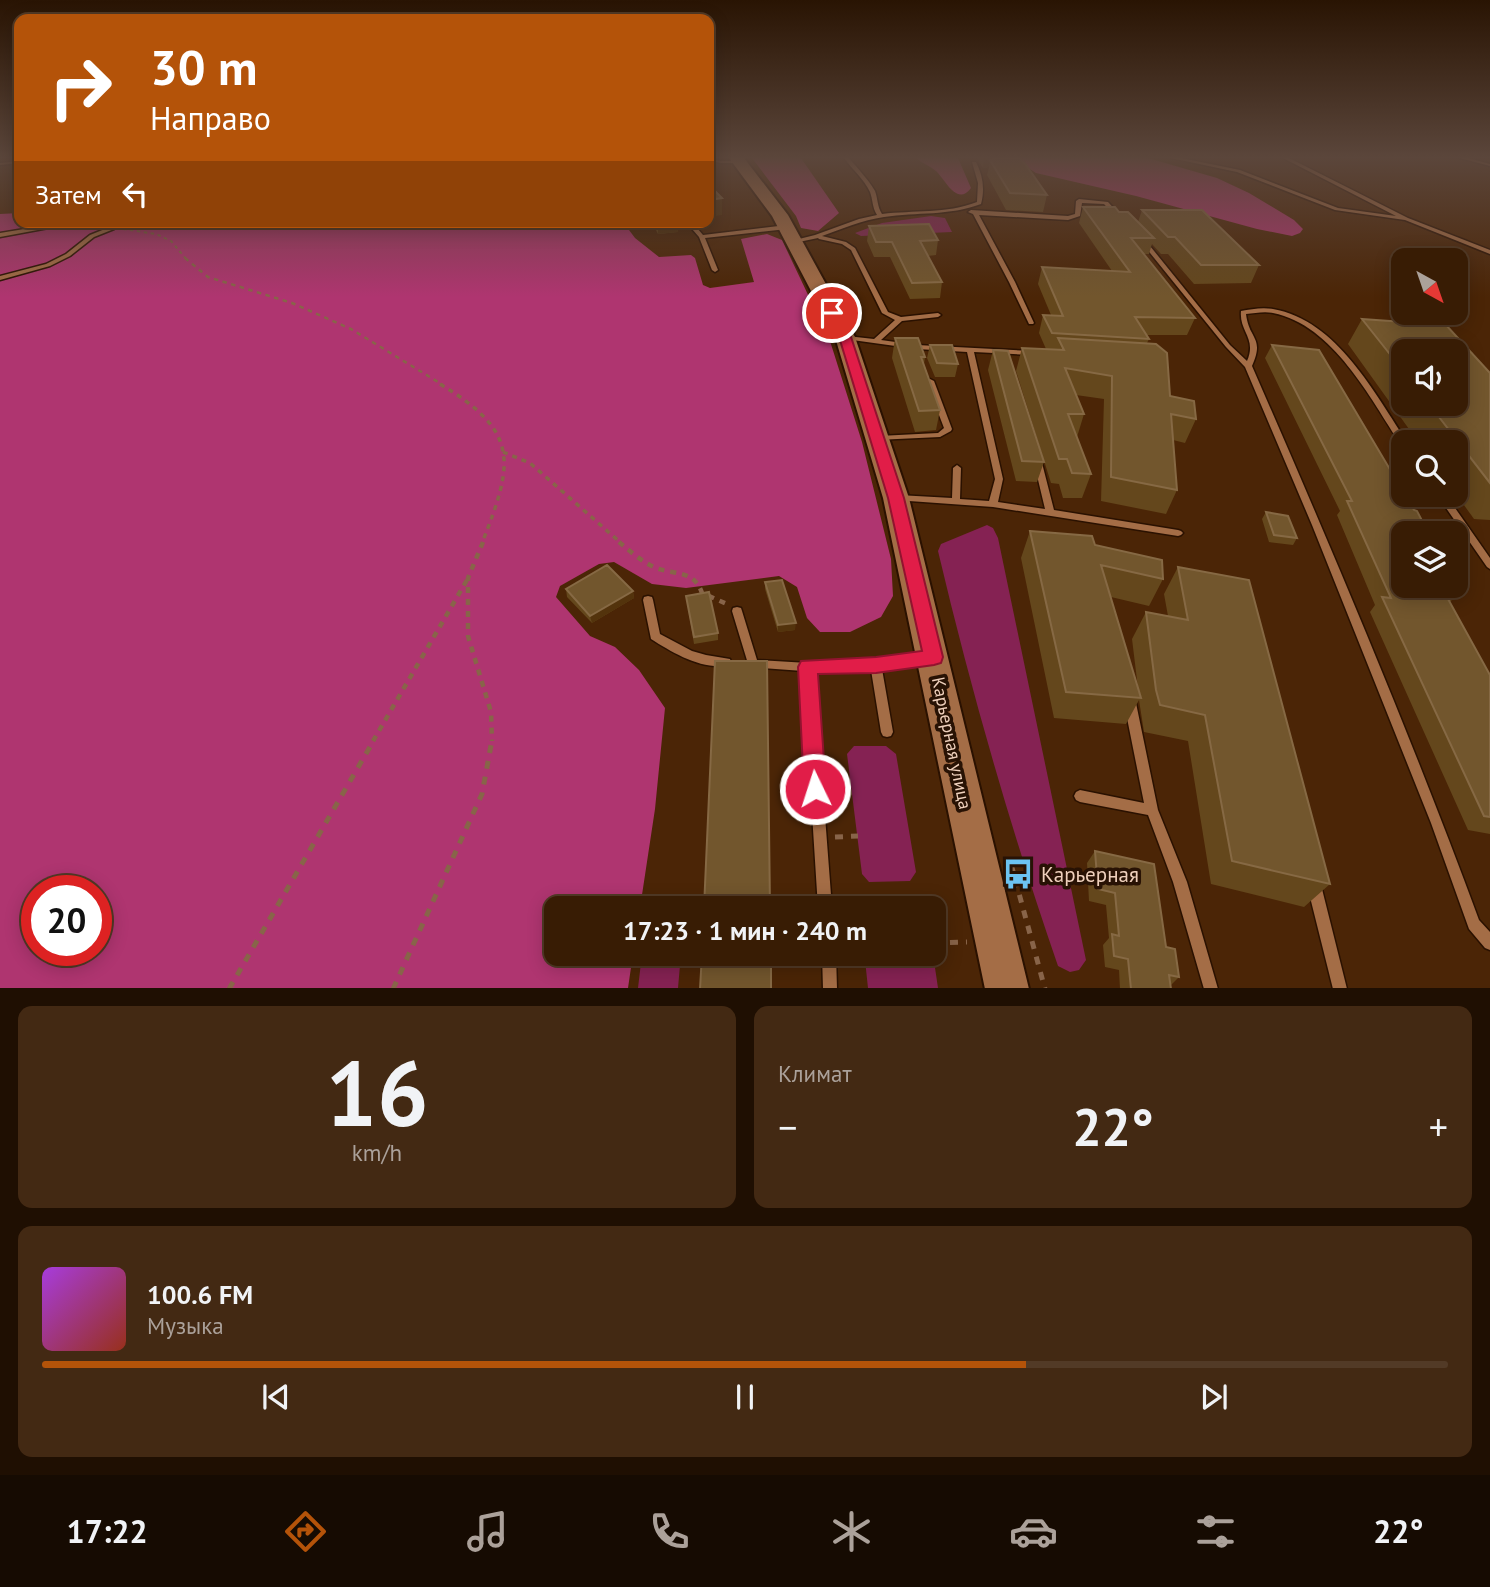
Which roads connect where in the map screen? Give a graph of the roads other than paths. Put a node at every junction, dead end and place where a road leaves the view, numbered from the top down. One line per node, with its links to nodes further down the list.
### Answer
1 (774, 204): 17 (street, Карьерная улица)
2 (876, 204): 10 (lane)
3 (977, 204): 8 (lane)
4 (1079, 204): 9 (lane)
5 (1104, 204): 12 (lane)
6 (1324, 204): 11 (lane)
7 (1376, 204): 11 (lane)
8 (963, 211): 9 (lane); 10 (lane)
9 (975, 212): 25 (lane)
10 (880, 215): 17 (lane)
11 (1406, 219): 20 (lane)
12 (1122, 220)
13 (42, 228): 16 (lane)
14 (112, 228): 22 (lane)
15 (694, 228): 18 (lane)
16 (0, 235)
17 (800, 235): 18 (lane); 24 (lane); 26 (street, Карьерная улица)
18 (702, 237): 21 (lane)
19 (1139, 237): 32 (lane)
20 (1490, 252)
21 (715, 270)
22 (0, 278)
23 (938, 315): 24 (lane)
24 (900, 319): 27 (lane)
25 (1031, 323)
26 (845, 337): 27 (lane); 35 (street, Карьерная улица)
27 (876, 341): 28 (lane)
28 (917, 347): 29 (lane); 31 (lane)
29 (970, 349): 30 (lane); 40 (lane)
30 (1037, 353)
31 (920, 358)
32 (1248, 366): 34 (lane); 57 (lane)
33 (925, 370): 35 (lane)
34 (1395, 430)
35 (877, 438): 38 (street, Карьерная улица)
36 (1034, 449): 42 (lane)
37 (957, 468): 39 (lane)
38 (896, 498): 39 (lane); 47 (street, Карьерная улица)
39 (956, 501): 40 (lane)
40 (993, 504): 42 (lane)
41 (1449, 507): 44 (lane)
42 (1050, 512): 43 (lane)
43 (1178, 533)
44 (1490, 565)
45 (648, 600): 48 (lane)
46 (737, 611): 48 (lane)
47 (934, 657): 49 (lane); 60 (street, Карьерная улица)
48 (753, 664): 50 (lane)
49 (876, 665): 50 (lane); 52 (lane)
50 (808, 667): 56 (lane)
51 (1127, 687): 54 (lane)
52 (887, 732)
53 (1080, 796): 54 (lane)
54 (1152, 810): 61 (lane)
55 (1310, 868): 62 (lane)
56 (824, 896)
57 (1490, 943)
58 (829, 966): 59 (lane)
59 (830, 988)
60 (1007, 988)
61 (1211, 988)
62 (1340, 988)

